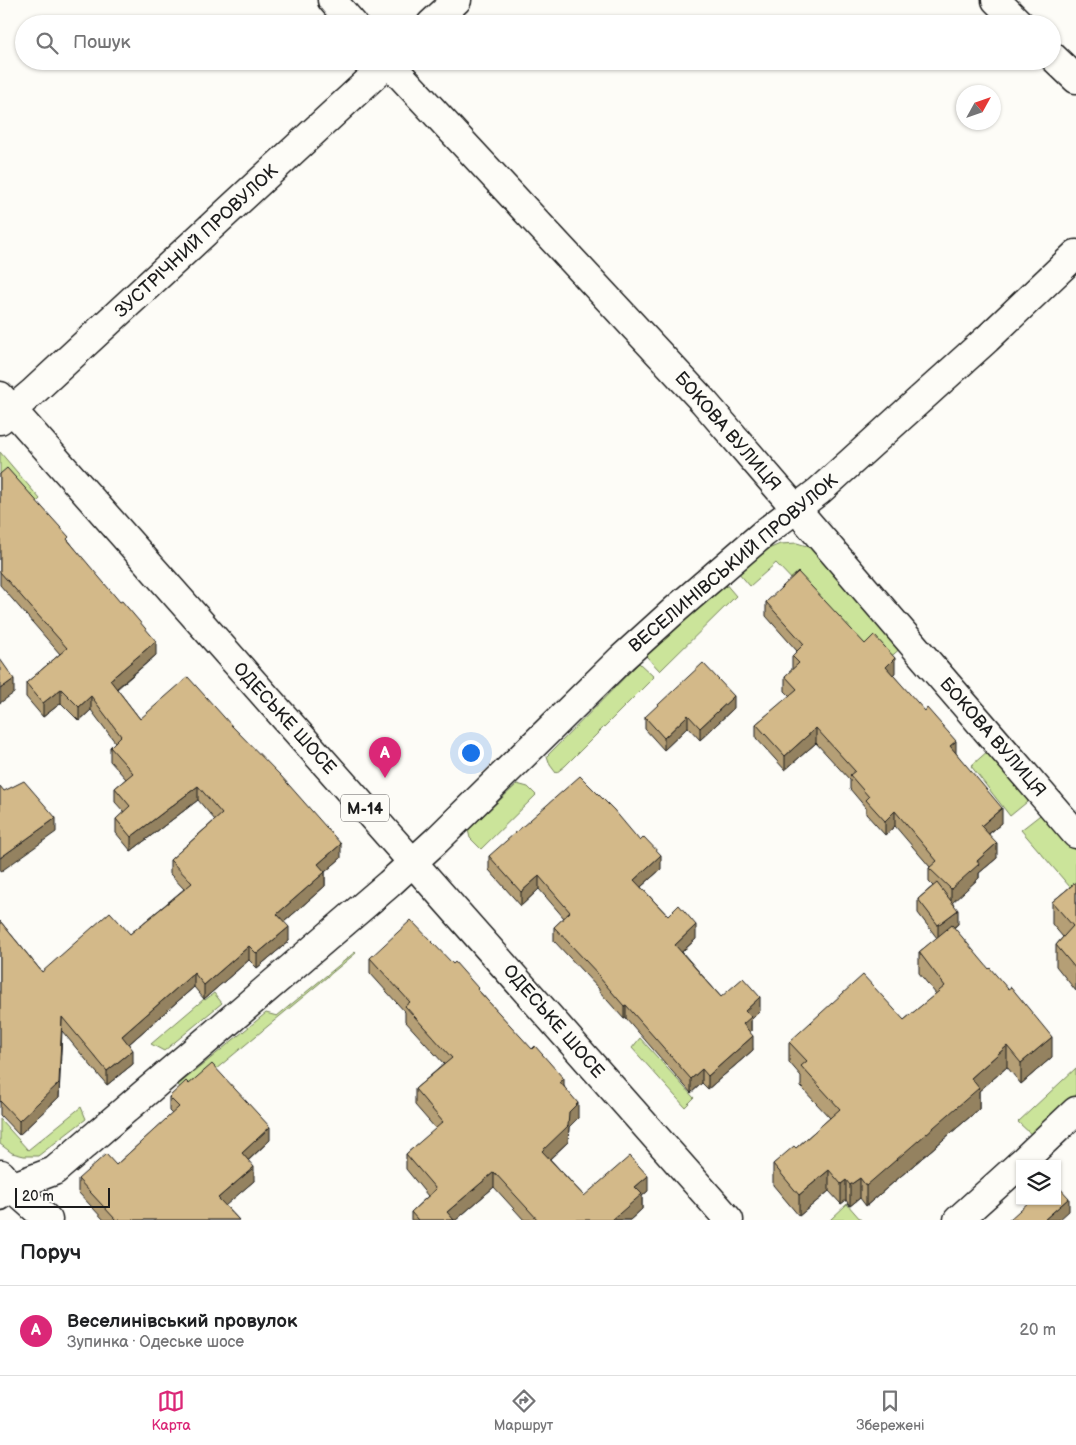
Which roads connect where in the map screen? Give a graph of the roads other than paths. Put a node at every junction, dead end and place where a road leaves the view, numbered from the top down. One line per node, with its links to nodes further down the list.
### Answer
1 (332, 0): 4 (main road)
2 (457, 0): 5 (main road)
3 (996, 0): 6 (main road)
4 (346, 15)
5 (441, 15)
6 (1011, 15)
7 (1061, 65): 10 (main road)
8 (380, 70): 12 (main road, ЗУСТРІЧНИЙ ПРОВУЛОК)
9 (396, 70): 13 (main road, БОКОВА ВУЛИЦЯ)
10 (1076, 79)
11 (1076, 254): 13 (main road, ВЕСЕЛИНІВСЬКИЙ ПРОВУЛОК)
12 (4, 408): 15 (main road, ОДЕСЬКЕ ШОСЕ / М-14)
13 (796, 508): 14 (main road, БОКОВА ВУЛИЦЯ); 15 (main road, ВЕСЕЛИНІВСЬКИЙ ПРОВУЛОК)
14 (1076, 834)
15 (413, 862): 19 (main road, ВЕСЕЛИНІВСЬКИЙ ПРОВУЛОК); 21 (main road, ОДЕСЬКЕ ШОСЕ / М-14)
16 (1076, 1111): 17 (main road)
17 (1024, 1160)
18 (1016, 1168): 22 (main road)
19 (4, 1186): 20 (main road)
20 (48, 1220)
21 (729, 1220)
22 (958, 1220)

